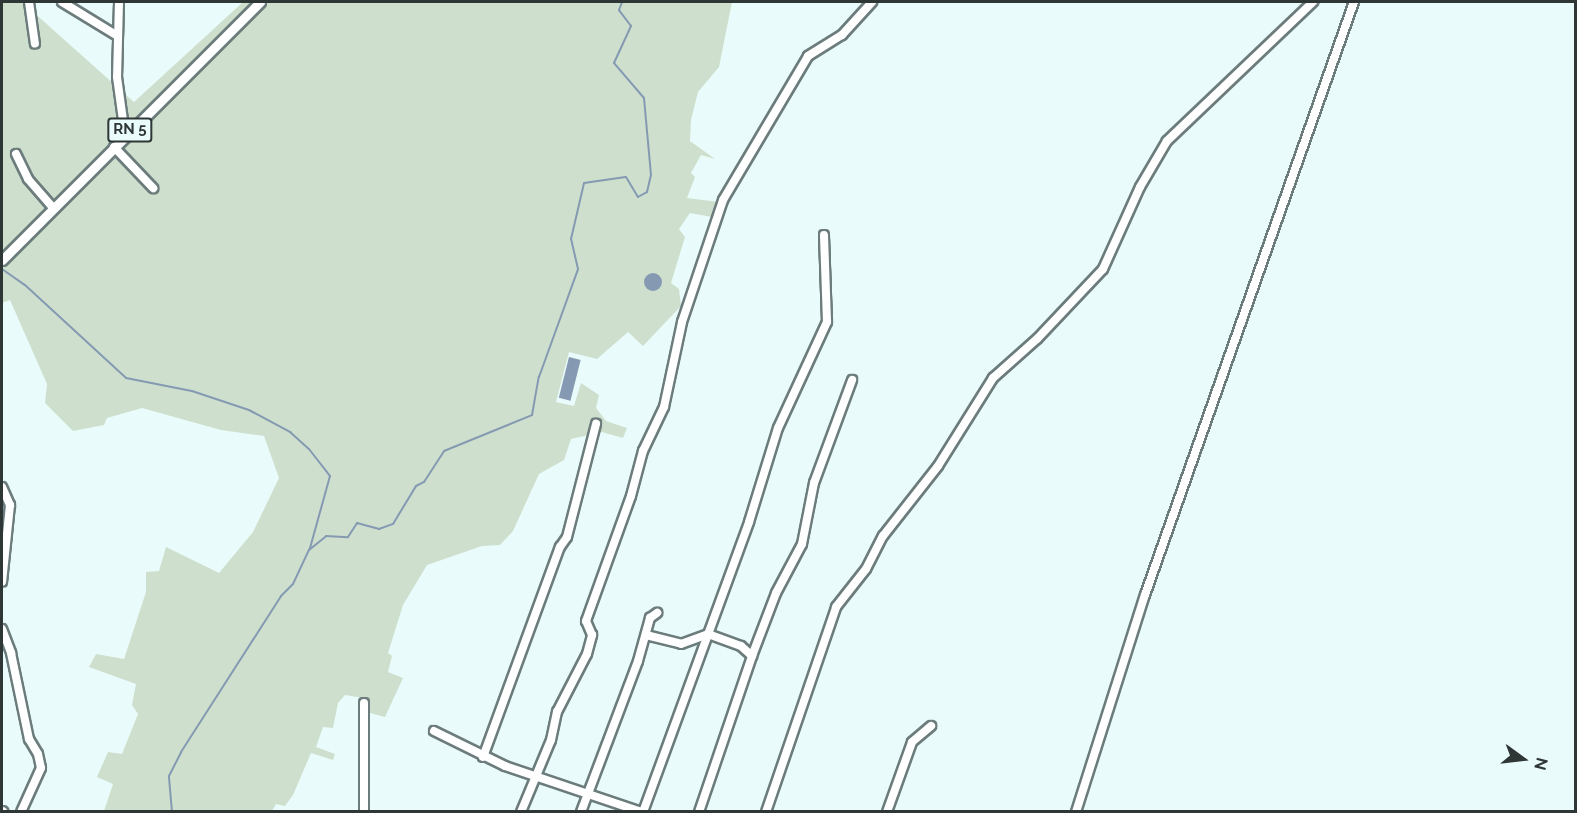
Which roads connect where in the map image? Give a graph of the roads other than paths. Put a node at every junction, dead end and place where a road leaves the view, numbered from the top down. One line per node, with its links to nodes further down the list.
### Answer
1 (29, 2): 9 (street)
2 (62, 2): 8 (street)
3 (119, 2): 8 (street)
4 (260, 2): 10 (main road, RN 5)
5 (872, 2): 31 (street)
6 (1313, 2): 39 (street)
7 (1354, 2): 41 (street)
8 (116, 35): 10 (street)
9 (35, 44)
10 (125, 135): 11 (main road, RN 5)
11 (114, 147): 13 (street); 14 (main road, RN 5)
12 (16, 154): 14 (street)
13 (153, 188)
14 (53, 208): 16 (main road, RN 5)
15 (824, 235): 24 (street)
16 (2, 260)
17 (852, 380): 26 (street)
18 (596, 424): 30 (street)
19 (2, 487): 20 (street)
20 (4, 545): 21 (street)
21 (2, 582)
22 (657, 613): 25 (street)
23 (2, 629): 33 (street)
24 (708, 634): 25 (street); 26 (street); 37 (street)
25 (646, 635): 32 (street)
26 (752, 656): 38 (street)
27 (364, 703): 34 (street)
28 (932, 726): 40 (street)
29 (434, 731): 30 (street)
30 (483, 757): 31 (street)
31 (535, 775): 32 (street); 35 (street)
32 (587, 793): 36 (street); 37 (street)
33 (21, 812)
34 (364, 812)
35 (522, 812)
36 (580, 812)
37 (643, 812)
38 (699, 812)
39 (766, 812)
40 (887, 812)
41 (1076, 812)

